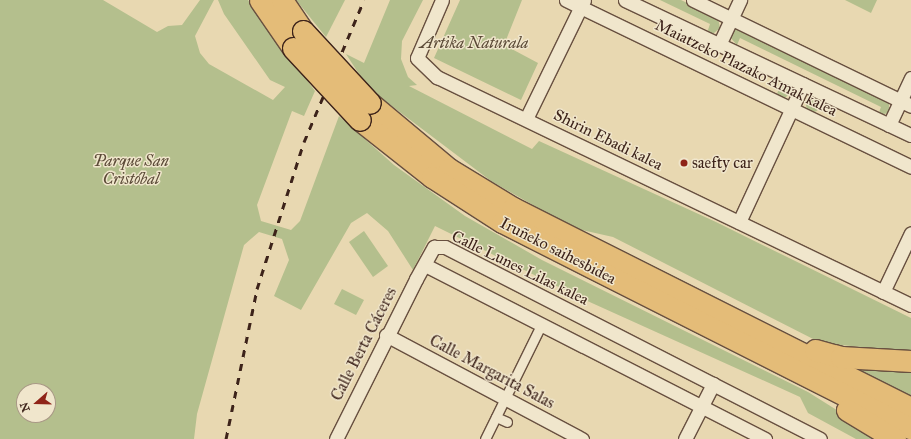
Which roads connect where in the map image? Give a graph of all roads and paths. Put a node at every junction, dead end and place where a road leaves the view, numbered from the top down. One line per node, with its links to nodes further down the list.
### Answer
1 (260, 0): 10 (highway, Iruñeko saihesbidea)
2 (282, 0): 10 (highway, Iruñeko saihesbidea)
3 (442, 0): 17 (street, Shirin Ebadi kalea)
4 (566, 0): 8 (street, Maiatzeko Plazako Amak kalea)
5 (625, 0): 11 (street, Maiatzeko Plazako Amak kalea)
6 (692, 0): 9 (street)
7 (740, 0): 9 (street)
8 (582, 4): 15 (street, Maiatzeko Plazako Amak kalea); 17 (street)
9 (731, 19): 11 (street); 14 (street)
10 (298, 40): 16 (highway, Iruñeko saihesbidea, bridge)
11 (719, 44): 13 (street, Maiatzeko Plazako Amak kalea)
12 (911, 78): 14 (street)
13 (802, 84): 15 (street); 18 (street, Maiatzeko Plazako Amak kalea)
14 (905, 104): 18 (street)
15 (792, 110): 20 (street, Maiatzeko Plazako Amak kalea); 21 (street)
16 (365, 112): 23 (highway, Iruñeko saihesbidea); 25 (highway, Iruñeko saihesbidea)
17 (526, 119): 21 (street, Shirin Ebadi kalea)
18 (889, 125): 19 (street, Maiatzeko Plazako Amak kalea)
19 (911, 135)
20 (911, 167)
21 (739, 222): 26 (street, Shirin Ebadi kalea)
22 (911, 233): 26 (street)
23 (587, 246): 30 (highway); 34 (highway, Iruñeko saihesbidea)
24 (425, 265): 28 (street); 29 (street, Calle Berta Cáceres); 31 (street, Calle Lunes Lilas kalea)
25 (595, 270): 37 (highway, Iruñeko saihesbidea); 44 (highway)
26 (883, 292): 27 (street, Shirin Ebadi kalea)
27 (911, 305)
28 (542, 323): 32 (street); 33 (street)
29 (386, 335): 32 (street, Calle Margarita Salas); 38 (street, Calle Berta Cáceres)
30 (911, 361)
31 (713, 384): 33 (street); 43 (street, Calle Lunes Lilas kalea)
32 (505, 398): 35 (street); 40 (street, Calle Margarita Salas)
33 (702, 406): 41 (street); 42 (street)
34 (911, 408)
35 (496, 417): 36 (street); 39 (street)
36 (507, 422)
37 (911, 429)
38 (336, 439)
39 (485, 439)
40 (582, 439)
41 (685, 439)
42 (765, 439)
43 (820, 439)
44 (895, 439)

